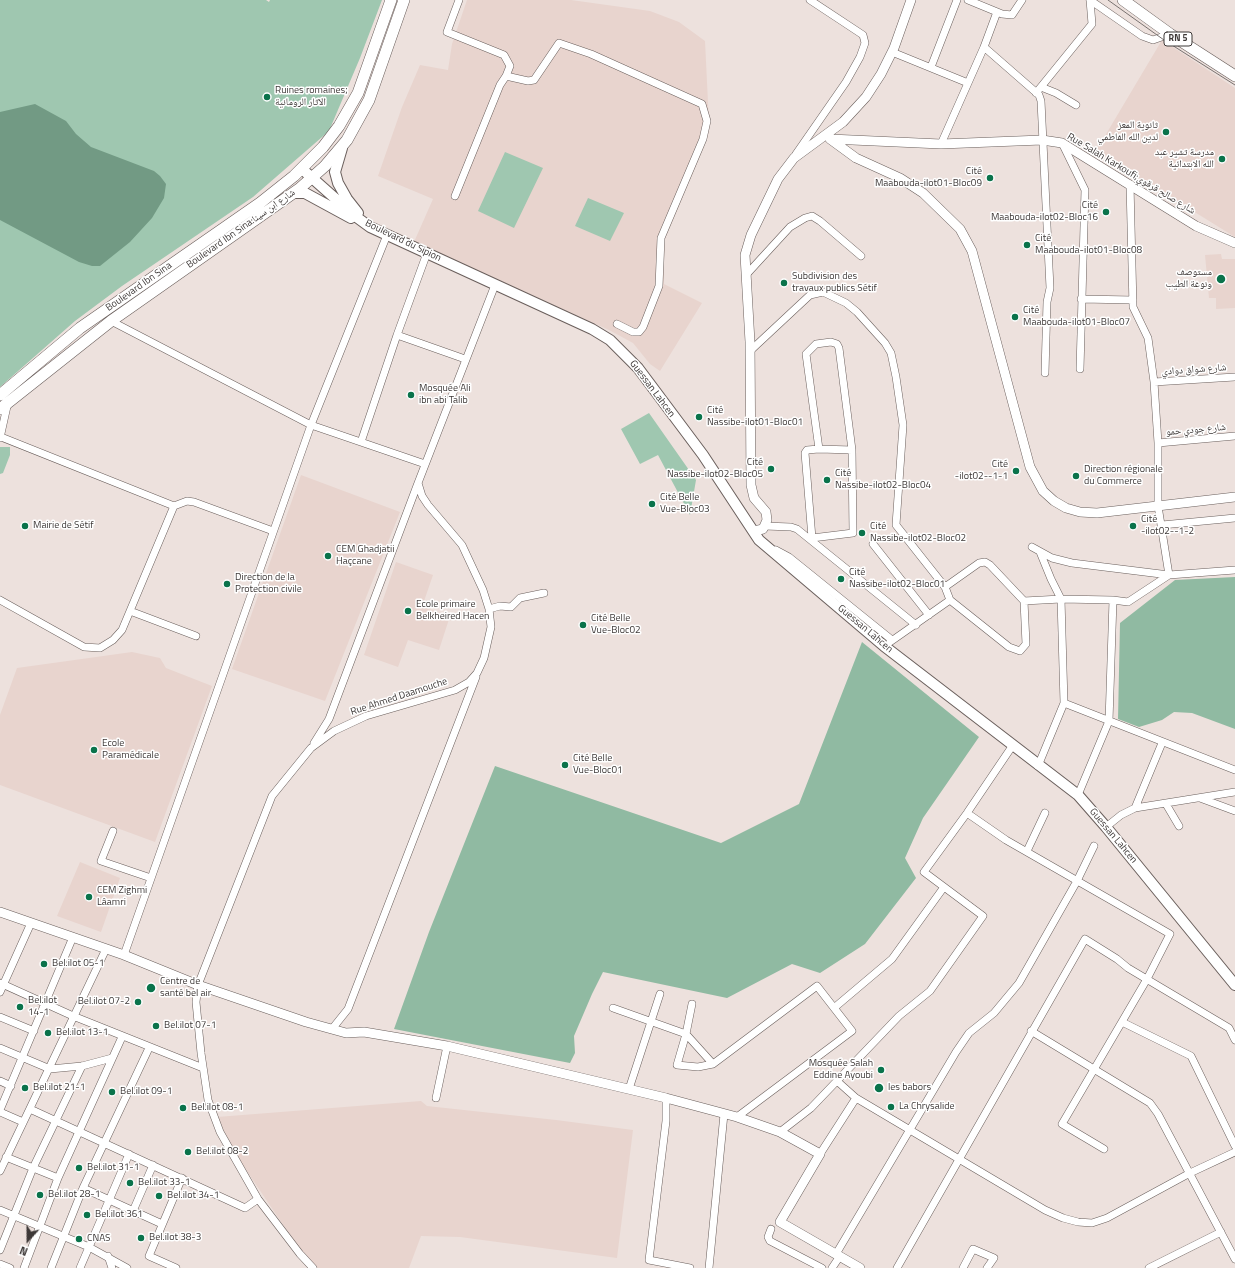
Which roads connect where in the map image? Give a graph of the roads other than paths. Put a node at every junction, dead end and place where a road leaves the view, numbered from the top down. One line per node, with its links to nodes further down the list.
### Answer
1 (391, 0): 28 (main road, Boulevard Ibn Sina)
2 (404, 0): 26 (main road, Boulevard Ibn Sina:شارع ابن سينا)
3 (459, 0): 16 (street)
4 (810, 0): 27 (street)
5 (912, 0): 14 (street)
6 (957, 0): 15 (street)
7 (968, 0): 11 (street)
8 (1022, 0): 11 (street)
9 (1090, 0): 12 (street); 19 (street)
10 (1123, 0): 12 (main road, RN 5)
11 (998, 12): 13 (street)
12 (1170, 34): 17 (main road, RN 5)
13 (984, 47): 18 (street); 19 (street)
14 (892, 52): 15 (street); 21 (street)
15 (931, 68): 18 (street)
16 (506, 76): 32 (street); 43 (street)
17 (1235, 76)
18 (968, 83): 25 (street)
19 (1038, 90): 20 (street); 23 (street)
20 (1076, 105)
21 (820, 139): 22 (street, Rue Salah Karkoufi;شارع صالح قرقوي); 27 (street)
22 (830, 139): 25 (street, Rue Salah Karkoufi;شارع صالح قرقوي); 64 (street)
23 (1042, 140): 24 (street, Rue Salah Karkoufi;شارع صالح قرقوي); 25 (street, Rue Salah Karkoufi;شارع صالح قرقوي); 48 (street)
24 (1062, 143): 30 (street, Rue Salah Karkoufi;شارع صالح قرقوي); 40 (street)
25 (941, 144)
26 (342, 146): 29 (main road, Boulevard Ibn Sina:شارع ابن سينا); 33 (main road)
27 (794, 158): 38 (street)
28 (302, 169): 29 (main road, Boulevard du Sipion); 51 (main road, Boulevard Ibn Sina)
29 (311, 179): 31 (main road, Boulevard Ibn Sina:شارع ابن سينا); 33 (main road, Boulevard du Sipion)
30 (1130, 184): 35 (street, Rue Salah Karkoufi;شارع صالح قرقوي); 41 (street)
31 (294, 193): 33 (main road); 42 (main road, Boulevard Ibn Sina:شارع ابن سينا)
32 (455, 196)
33 (370, 227): 34 (main road, Boulevard du Sipion)
34 (387, 235): 36 (main road, Boulevard du Sipion); 53 (street)
35 (1235, 243)
36 (427, 253): 39 (main road, Boulevard du Sipion); 44 (street)
37 (861, 256): 38 (street)
38 (746, 275): 45 (street)
39 (495, 285): 46 (street); 69 (main road, Guessan Lahcen)
40 (1081, 299): 41 (street); 47 (street)
41 (1133, 300): 50 (street)
42 (111, 321): 52 (main road, Boulevard Ibn Sina:شارع ابن سينا); 53 (street)
43 (617, 324)
44 (397, 335): 46 (street); 56 (street)
45 (750, 351): 67 (street); 76 (street)
46 (465, 359): 60 (street)
47 (1080, 369)
48 (1045, 373)
49 (1235, 377): 50 (street, شارع شواق دوادي)
50 (1154, 382): 57 (street)
51 (2, 393): 52 (street)
52 (3, 407): 55 (street)
53 (311, 425): 56 (street); 68 (street)
54 (1235, 436): 57 (street, شارع جودي حمو)
55 (1, 438): 63 (street)
56 (361, 442): 60 (street)
57 (1158, 443): 64 (street)
58 (819, 449): 59 (street); 59 (street); 70 (street)
59 (852, 450): 70 (street)
60 (425, 464): 61 (street)
61 (418, 483): 83 (street, Rue Ahmed Daamouche); 94 (street)
62 (1235, 497): 64 (street)
63 (174, 506): 68 (street); 84 (street)
64 (1158, 506): 66 (street)
65 (1235, 518): 66 (street)
66 (1162, 525): 75 (street)
67 (765, 526): 69 (street); 70 (street)
68 (273, 531): 110 (street)
69 (754, 531): 88 (main road, Guessan Lahcen)
70 (810, 538): 86 (street)
71 (873, 544): 85 (street)
72 (1032, 547): 73 (street)
73 (1040, 552): 75 (street); 78 (street)
74 (1235, 570): 75 (street)
75 (1170, 575): 81 (street)
76 (945, 587): 80 (street); 82 (street)
77 (544, 593): 83 (street)
78 (1061, 598): 81 (street); 82 (street); 90 (street)
79 (0, 600): 84 (street)
80 (950, 600): 82 (street); 85 (street)
81 (1113, 600): 91 (street)
82 (1024, 601)
83 (489, 609): 89 (street, Rue Ahmed Daamouche)
84 (130, 611): 87 (street)
85 (929, 615): 86 (street)
86 (916, 625): 88 (street)
87 (196, 636)
88 (888, 643): 93 (main road, Guessan Lahcen)
89 (477, 673): 94 (street, Rue Ahmed Daamouche); 132 (street)
90 (1064, 703): 91 (street); 95 (street)
91 (1109, 721): 92 (street); 98 (street)
92 (1162, 743): 96 (street); 101 (street)
93 (1013, 745): 95 (main road, Guessan Lahcen); 104 (street)
94 (311, 748): 120 (street, Rue Ahmed Daamouche)
95 (1038, 766): 98 (main road, Guessan Lahcen)
96 (1235, 770)
97 (1235, 792): 99 (street)
98 (1078, 795): 106 (main road, Guessan Lahcen)
99 (1200, 798): 100 (street); 102 (street)
100 (1166, 804): 101 (street); 105 (street)
101 (1135, 808): 106 (street)
102 (1235, 811)
103 (1045, 813): 109 (street)
104 (967, 814): 109 (street); 112 (street)
105 (1179, 826)
106 (1106, 827): 121 (main road, Guessan Lahcen)
107 (113, 831): 110 (street)
108 (1094, 846): 111 (street)
109 (1027, 851): 111 (street)
110 (151, 878): 117 (street)
111 (1077, 882): 118 (street); 161 (street)
112 (944, 887): 127 (street); 149 (street)
113 (0, 912): 114 (street)
114 (31, 923): 115 (street); 119 (street)
115 (73, 937): 116 (street); 124 (street)
116 (106, 948): 117 (street); 128 (street)
117 (124, 954): 120 (street)
118 (1147, 979): 131 (street); 134 (street); 137 (street)
119 (2, 984): 122 (street); 124 (street)
120 (198, 985): 132 (street); 145 (street, Rue Ahmed Daamouche)
121 (1235, 985)
122 (0, 992)
123 (660, 994): 130 (street)
124 (46, 1003): 128 (street); 133 (street)
125 (692, 1004): 135 (street)
126 (613, 1008): 130 (street)
127 (834, 1008): 143 (street); 158 (street)
128 (73, 1016): 136 (street); 146 (street)
129 (0, 1017): 133 (street)
130 (651, 1022): 135 (street); 151 (street)
131 (1122, 1022): 147 (street); 165 (street)
132 (332, 1029): 138 (street)
133 (34, 1031): 141 (street)
134 (1031, 1031): 147 (street); 171 (street)
135 (686, 1034): 143 (street); 143 (street)
136 (122, 1036): 140 (street); 142 (street)
137 (1235, 1040)
138 (447, 1046): 151 (street); 152 (street)
139 (0, 1048): 141 (street)
140 (149, 1048): 145 (street); 164 (street)
141 (22, 1058): 146 (street); 150 (street)
142 (112, 1058): 144 (street); 162 (street)
143 (713, 1064)
144 (82, 1066): 146 (street); 159 (street)
145 (203, 1068): 179 (street, Rue Ahmed Daamouche)
146 (50, 1069): 155 (street)
147 (1094, 1069): 166 (street); 175 (street)
148 (0, 1081): 150 (street)
149 (838, 1081): 154 (street); 163 (street)
150 (10, 1086): 156 (street)
151 (629, 1088): 153 (street)
152 (436, 1098)
153 (666, 1098): 157 (street); 203 (street)
154 (856, 1098): 161 (street); 169 (street)
155 (30, 1109): 159 (street); 160 (street)
156 (0, 1111): 160 (street)
157 (724, 1114): 158 (street); 204 (street)
158 (737, 1117): 163 (street)
159 (56, 1121): 162 (street); 173 (street)
160 (23, 1122): 170 (street)
161 (910, 1130): 171 (street); 191 (street)
162 (79, 1131): 164 (street); 176 (street)
163 (780, 1132): 169 (street)
164 (105, 1142): 168 (street); 178 (street)
165 (1235, 1146)
166 (1104, 1149)
167 (1235, 1152): 175 (street)
168 (129, 1154): 172 (street); 180 (street)
169 (820, 1154): 191 (street)
170 (6, 1157): 173 (street); 174 (street)
171 (960, 1158): 175 (street); 208 (street)
172 (153, 1165): 177 (street); 182 (street)
173 (33, 1168): 176 (street); 183 (street)
174 (0, 1171)
175 (1190, 1173): 187 (street)
176 (58, 1178): 185 (street)
177 (182, 1178): 179 (street); 184 (street)
178 (83, 1188): 180 (street); 188 (street)
179 (258, 1199): 195 (street, Rue Ahmed Daamouche)
180 (108, 1200): 182 (street); 189 (street)
181 (0, 1210): 183 (street)
182 (133, 1211): 184 (street)
183 (14, 1216): 185 (street); 190 (street)
184 (162, 1224): 202 (street)
185 (40, 1226): 188 (street); 197 (street)
186 (771, 1229): 205 (street)
187 (1221, 1232): 193 (street); 211 (street)
188 (65, 1236): 189 (street); 198 (street)
189 (89, 1247): 192 (street); 199 (street)
190 (0, 1250)
191 (838, 1255): 206 (street); 207 (street)
192 (108, 1256): 200 (street); 201 (street)
193 (1235, 1258)
194 (0, 1264): 196 (street)
195 (310, 1267)
196 (10, 1268)
197 (24, 1268)
198 (51, 1268)
199 (80, 1268)
200 (112, 1268)
201 (127, 1268)
202 (176, 1268)
203 (690, 1268)
204 (709, 1268)
205 (822, 1268)
206 (832, 1268)
207 (860, 1268)
208 (897, 1268)
209 (963, 1268): 210 (street)
210 (987, 1268)
211 (1149, 1268)

